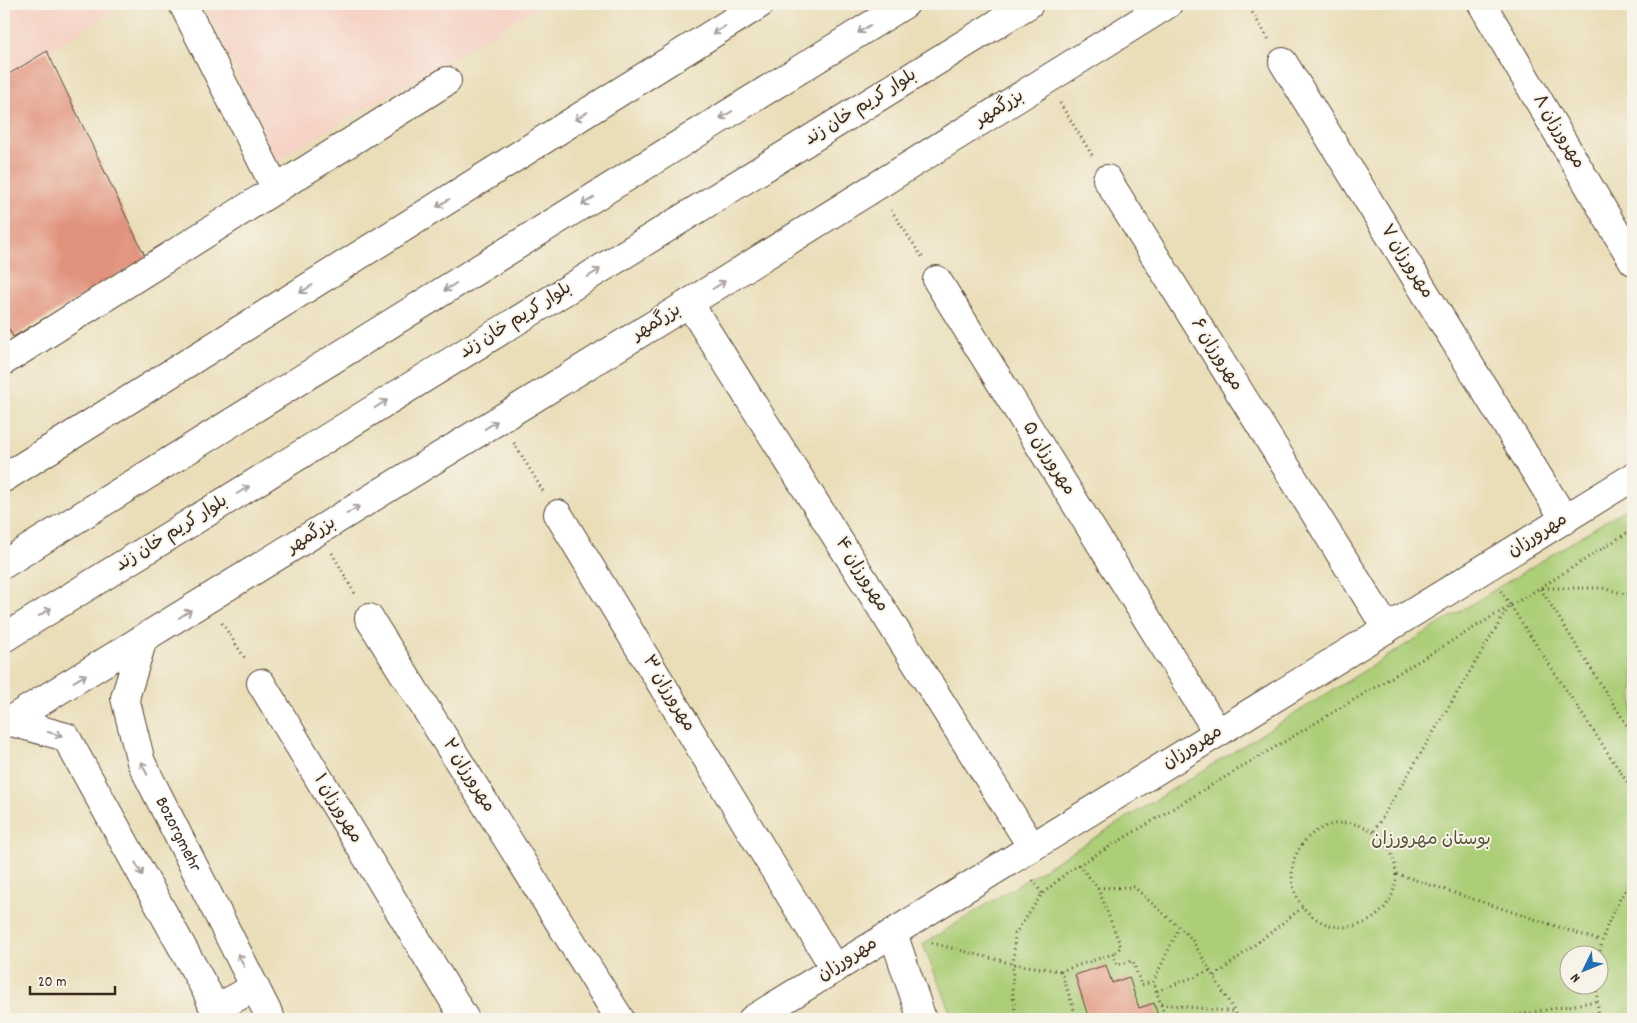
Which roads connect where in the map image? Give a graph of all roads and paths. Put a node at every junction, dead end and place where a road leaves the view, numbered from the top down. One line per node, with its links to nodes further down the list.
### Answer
1 (184, 4): 13 (street)
2 (905, 4): 25 (street, one-way to 25)
3 (1029, 4): 32 (street, بلوار کریم خان زند, one-way to 3)
4 (1168, 4): 10 (street, بزرگمهر)
5 (1247, 4): 8 (path)
6 (1482, 4): 14 (street, مهرورزان ۸)
7 (750, 6): 20 (street, one-way to 20)
8 (1283, 62): 22 (street, مهرورزان ۷)
9 (447, 81): 13 (street)
10 (1046, 81): 11 (path); 12 (street, بزرگمهر)
11 (1107, 179): 31 (street, مهرورزان ۶)
12 (876, 187): 15 (path); 16 (street, بزرگمهر, one-way to 12)
13 (276, 189): 17 (street)
14 (1633, 261)
15 (937, 280): 36 (street, مهرورزان ۵)
16 (689, 303): 18 (street, بزرگمهر); 40 (street, مهرورزان ۴)
17 (4, 361)
18 (499, 420): 21 (path); 24 (street, بزرگمهر, one-way to 18)
19 (1633, 477): 22 (street, مهرورزان)
20 (4, 478)
21 (558, 514): 52 (street, مهرورزان ۳)
22 (1565, 520): 31 (street, مهرورزان)
23 (1633, 529): 26 (path)
24 (319, 531): 28 (street, بزرگمهر); 30 (path)
25 (4, 564)
26 (1540, 588): 27 (path); 29 (path); 37 (path)
27 (1633, 596)
28 (207, 600): 33 (street, بزرگمهر, one-way to 28); 34 (path)
29 (1510, 605): 38 (path); 39 (path); 41 (path)
30 (369, 618): 66 (street, مهرورزان ۲)
31 (1387, 629): 36 (street, مهرورزان)
32 (4, 638)
33 (143, 639): 35 (street, بزرگمهر, one-way to 33); 57 (street, Bozorgmehr, one-way to 33)
34 (261, 683): 65 (street, مهرورزان ۱)
35 (6, 723): 63 (street, one-way to 63)
36 (1218, 733): 40 (street, مهرورزان)
37 (1633, 734)
38 (1633, 791)
39 (1374, 831): 42 (path); 45 (path)
40 (1032, 847): 47 (street, مهرورزان)
41 (1079, 865): 44 (path); 51 (path)
42 (1397, 874): 45 (path); 48 (path)
43 (1633, 878): 48 (path)
44 (1098, 888): 46 (path); 50 (path)
45 (1303, 907): 55 (path)
46 (1180, 928): 53 (path); 56 (path)
47 (893, 933): 51 (path); 52 (street, مهرورزان); 68 (street)
48 (1601, 941): 49 (path)
49 (1600, 946)
50 (1113, 954): 54 (path); 56 (path)
51 (1014, 964): 54 (path); 69 (path)
52 (835, 969): 67 (street, مهرورزان)
53 (1212, 970): 55 (path); 58 (path)
54 (1061, 971): 70 (path)
55 (1215, 976): 62 (path)
56 (1153, 982): 58 (path)
57 (255, 987): 63 (street); 64 (street, Bozorgmehr)
58 (1157, 991): 61 (path)
59 (1596, 996): 60 (path)
60 (1596, 1001): 73 (path); 74 (path)
61 (1161, 1004): 62 (path); 71 (path)
62 (1236, 1012): 72 (path)
63 (216, 1015)
64 (271, 1019)
65 (465, 1019)
66 (620, 1019)
67 (753, 1019)
68 (922, 1019)
69 (1016, 1019)
70 (1076, 1019)
71 (1166, 1019)
72 (1239, 1019)
73 (1496, 1019)
74 (1599, 1019)

